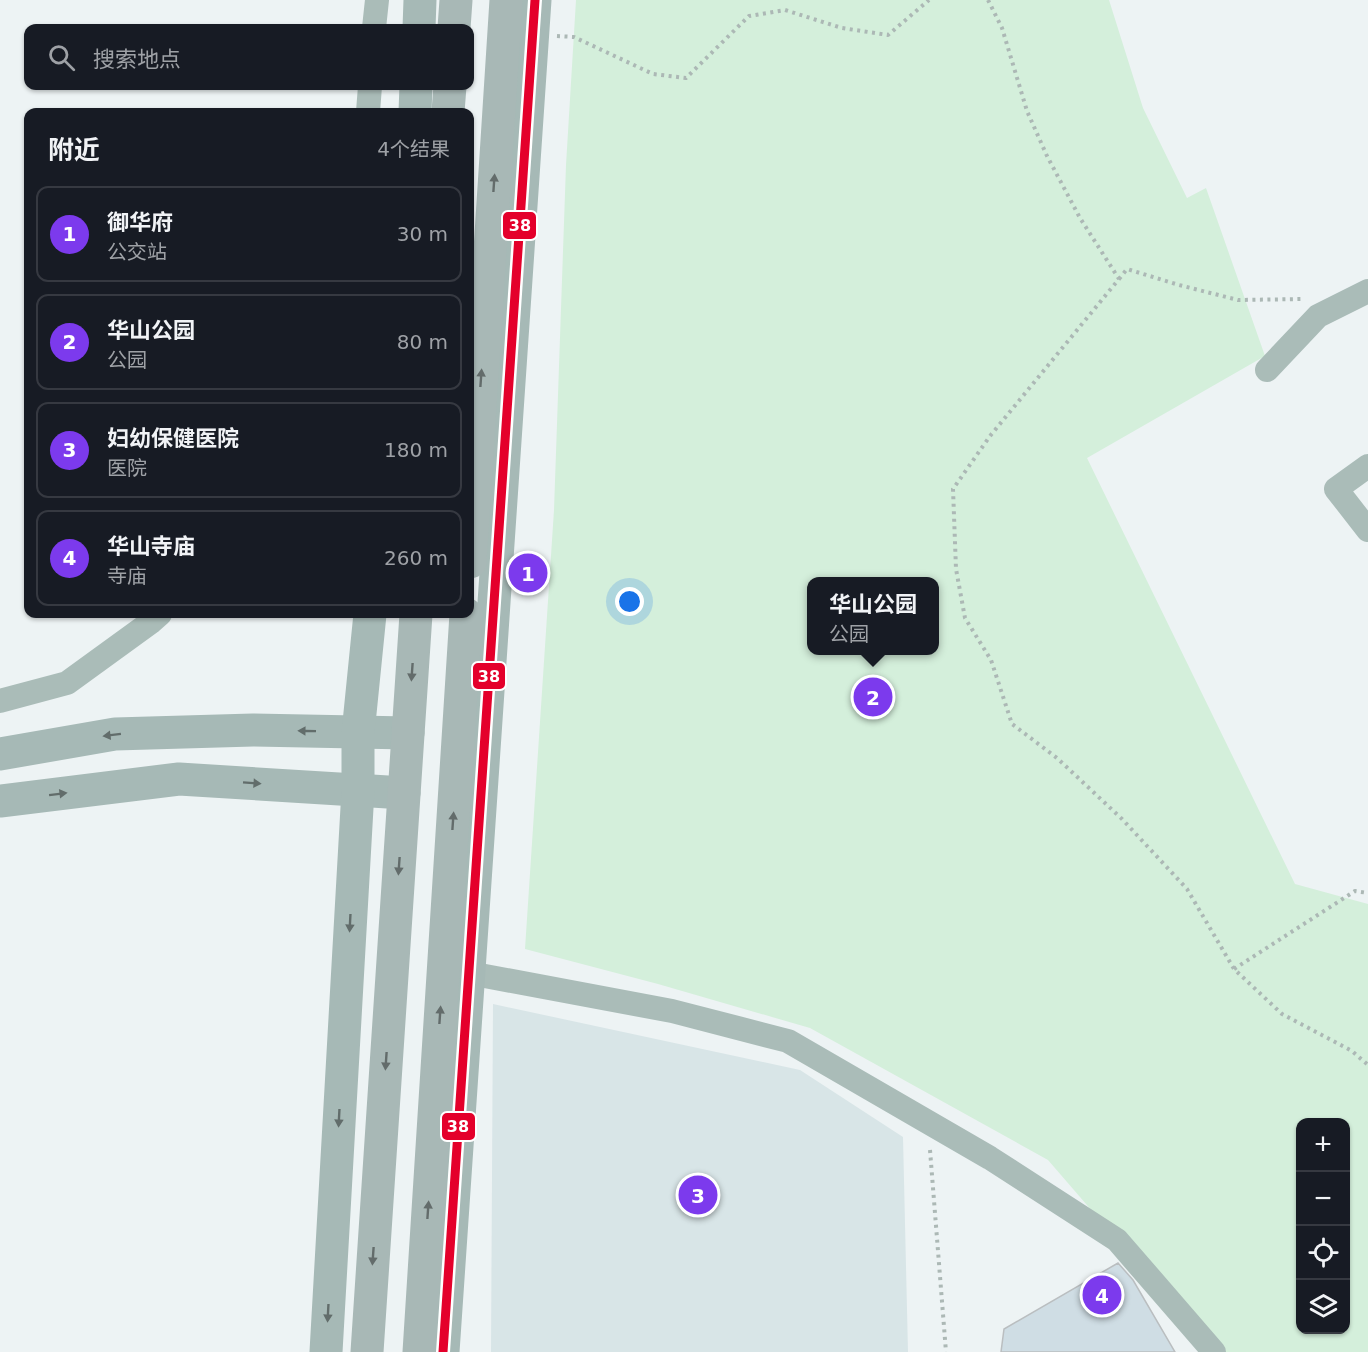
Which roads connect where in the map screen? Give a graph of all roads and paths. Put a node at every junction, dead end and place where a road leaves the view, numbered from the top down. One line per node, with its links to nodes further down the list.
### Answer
1 (377, 0): 8 (street)
2 (420, 0): 9 (street)
3 (456, 0): 10 (highway)
4 (506, 0): 23 (highway, one-way to 4)
5 (535, 0): 11 (street)
6 (930, 0): 11 (path)
7 (988, 0): 18 (path)
8 (375, 24)
9 (419, 24)
10 (454, 24)
11 (533, 34): 38 (street)
12 (370, 90): 15 (street)
13 (416, 90): 16 (street)
14 (450, 90): 17 (highway)
15 (368, 108)
16 (415, 108)
17 (448, 108)
18 (1119, 279): 20 (path); 37 (path)
19 (1368, 291): 21 (street)
20 (1312, 298)
21 (1267, 370)
22 (1368, 466): 24 (street)
23 (474, 500)
24 (1368, 530)
25 (155, 618): 29 (street)
26 (370, 618): 30 (street)
27 (416, 618): 31 (highway, one-way to 31)
28 (466, 618): 43 (highway, one-way to 28)
29 (0, 701)
30 (358, 732): 31 (street); 32 (street, one-way to 32); 33 (street)
31 (408, 734): 34 (highway)
32 (0, 754)
33 (358, 790): 34 (street); 35 (street, one-way to 33); 41 (street, one-way to 41)
34 (404, 793): 42 (highway, one-way to 42)
35 (0, 801)
36 (1368, 893): 37 (path)
37 (1234, 969): 39 (path)
38 (469, 973): 40 (street); 44 (street)
39 (1368, 1065)
40 (929, 1122): 45 (path); 46 (street)
41 (326, 1352)
42 (367, 1352)
43 (419, 1352)
44 (442, 1352)
45 (946, 1352)
46 (1214, 1352)

